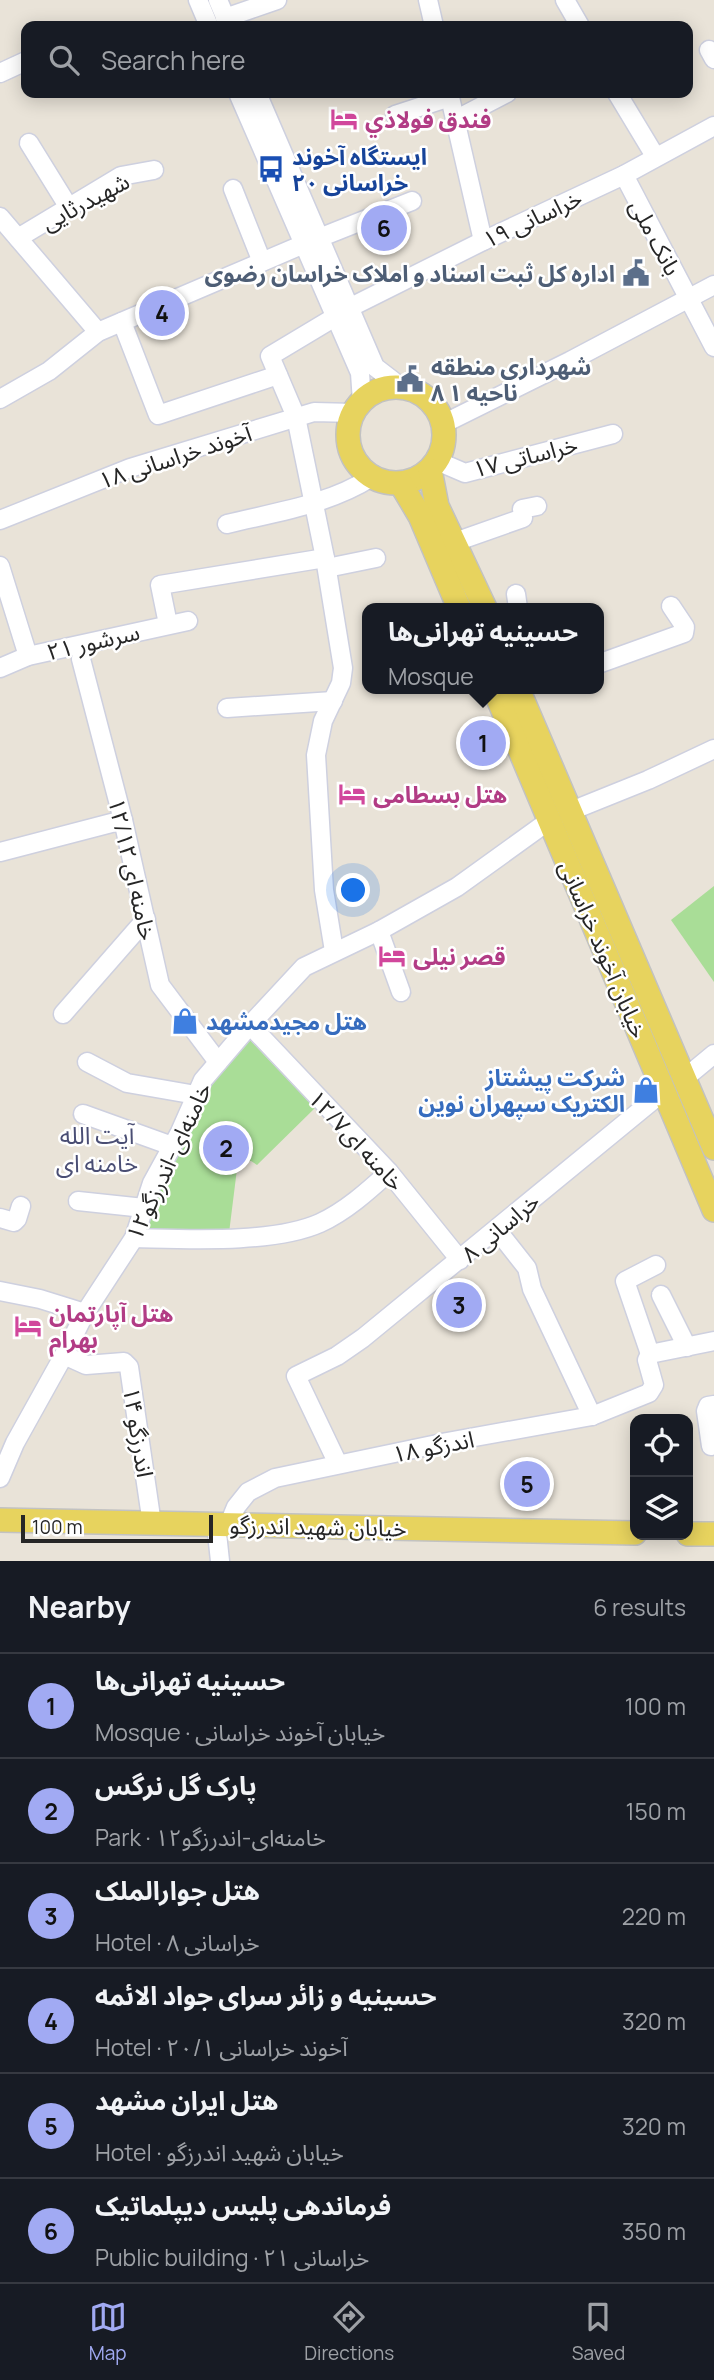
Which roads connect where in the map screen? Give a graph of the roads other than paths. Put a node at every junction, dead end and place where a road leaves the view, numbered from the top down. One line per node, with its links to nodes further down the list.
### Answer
1 (198, 0): 6 (street)
2 (218, 0): 7 (street)
3 (277, 0): 8 (street)
4 (428, 0): 9 (street)
5 (565, 0): 10 (street)
6 (213, 21)
7 (215, 21)
8 (223, 21)
9 (432, 21)
10 (577, 21)
11 (21, 63): 12 (street)
12 (0, 73)
13 (240, 98): 31 (street)
14 (259, 98): 31 (street)
15 (441, 98): 19 (street)
16 (450, 98): 20 (street)
17 (497, 98): 20 (street)
18 (620, 98): 23 (street)
19 (395, 115)
20 (455, 120): 32 (street)
21 (714, 126): 23 (street, خراسانی ۱۹)
22 (29, 143): 28 (street)
23 (655, 156): 25 (street, خراسانی ۱۹)
24 (154, 170): 28 (street, شهیدرثایی)
25 (624, 175): 32 (street, خراسانی ۱۹); 35 (street, بانک ملی)
26 (233, 189): 33 (street)
27 (412, 201): 31 (street)
28 (68, 206): 30 (street, شهیدرثایی)
29 (0, 218): 30 (street)
30 (18, 238): 38 (street)
31 (312, 241): 33 (street); 36 (street)
32 (483, 241): 36 (street, خراسانی ۱۹)
33 (262, 262): 37 (street)
34 (714, 285): 35 (street)
35 (689, 299): 39 (street, بانک ملی); 45 (street)
36 (342, 313): 40 (street, خراسانی ۱۹); 41 (street); 43 (street)
37 (122, 322): 38 (street); 40 (street)
38 (98, 332): 42 (street)
39 (714, 347)
40 (278, 375): 44 (street)
41 (401, 387): 43 (main road); 45 (main road)
42 (0, 399)
43 (358, 407): 44 (street, آخوند خراسانی ۱۸); 48 (main road)
44 (296, 417): 50 (street); 52 (street, آخوند خراسانی ۱۸)
45 (443, 424): 47 (main road)
46 (614, 435): 47 (street, خراساتی ۱۷)
47 (434, 466): 49 (main road); 54 (main road)
48 (372, 477): 49 (main road); 50 (street)
49 (401, 484): 58 (main road)
50 (314, 503): 53 (street); 56 (street)
51 (537, 506): 54 (street)
52 (0, 520)
53 (227, 524)
54 (455, 542): 59 (main road)
55 (376, 558): 56 (street)
56 (326, 563): 62 (street); 69 (street)
57 (0, 566): 63 (street)
58 (457, 603)
59 (483, 603)
60 (671, 606): 65 (street)
61 (188, 621): 62 (street, سرشور ۲۱)
62 (168, 624): 63 (street, سرشور ۲۱)
63 (28, 656): 66 (street, سرشور ۲۱)
64 (81, 659): 73 (street, خامنه ای ۱۲/۱۲)
65 (604, 662)
66 (0, 668)
67 (496, 694): 74 (main road, خیابان آخوند خراسانی)
68 (525, 694): 72 (main road, خیابان آخوند خراسانی)
69 (332, 701): 70 (street); 78 (street)
70 (227, 708)
71 (714, 749): 72 (street)
72 (571, 811): 85 (main road, خیابان آخوند خراسانی)
73 (123, 820): 75 (street); 76 (street, خامنه ای ۱۲/۱۲)
74 (550, 820): 77 (street, خامنه‌ای-اندرزگو۱۲); 86 (main road, خیابان آخوند خراسانی)
75 (0, 852)
76 (146, 919): 80 (street); 84 (street, خامنه ای ۱۲/۱۲)
77 (379, 930): 78 (street, خامنه‌ای-اندرزگو۱۲); 79 (street)
78 (334, 951): 81 (street, خامنه‌ای-اندرزگو۱۲)
79 (401, 992)
80 (63, 1014)
81 (250, 1025): 84 (street, خامنه‌ای-اندرزگو۱۲); 91 (street, خامنه ای۱۲/۷)
82 (714, 1054): 85 (street)
83 (87, 1062): 87 (street)
84 (218, 1062): 87 (street, خامنه‌ای-اندرزگو۱۲)
85 (685, 1078): 90 (main road, خیابان آخوند خراسانی)
86 (663, 1092): 95 (main road, خیابان آخوند خراسانی); 97 (street, خراسانی ۸)
87 (196, 1095): 89 (street, خامنه‌ای-اندرزگو۱۲)
88 (83, 1114): 89 (street)
89 (172, 1146): 94 (street, خامنه‌ای-اندرزگو۱۲)
90 (714, 1148)
91 (389, 1172): 98 (street); 99 (street, خامنه ای۱۲/۷)
92 (78, 1201): 94 (street)
93 (21, 1206): 96 (street)
94 (144, 1208): 98 (street, خامنه‌ای-اندرزگو۱۲)
95 (714, 1210)
96 (0, 1218)
97 (497, 1230): 99 (street, خراسانی ۸); 109 (street)
98 (134, 1238): 103 (street, خامنه‌ای-اندرزگو۱۲)
99 (460, 1260): 111 (street, خراسانی ۸)
100 (656, 1265): 106 (street)
101 (0, 1292): 103 (street)
102 (661, 1295): 105 (street)
103 (85, 1312): 107 (street, خامنه‌ای-اندرزگو۱۲)
104 (714, 1341): 105 (street)
105 (687, 1347): 106 (street)
106 (650, 1354): 109 (street, اندزگو ۱۸)
107 (64, 1355): 112 (street, خامنه‌ای-اندرزگو۱۲); 114 (street, اندرزگو ۱۴)
108 (714, 1405): 110 (street)
109 (592, 1416): 111 (street, اندزگو ۱۸)
110 (711, 1446)
111 (338, 1464): 115 (street, اندزگو ۱۸)
112 (0, 1478)
113 (0, 1520): 114 (main road, خیابان شهید اندرزگو)
114 (152, 1524): 115 (main road, خیابان شهید اندرزگو)
115 (222, 1524): 116 (main road, خیابان شهید اندرزگو); 119 (street)
116 (630, 1533)
117 (693, 1534): 118 (main road)
118 (714, 1534)
119 (219, 1561)

